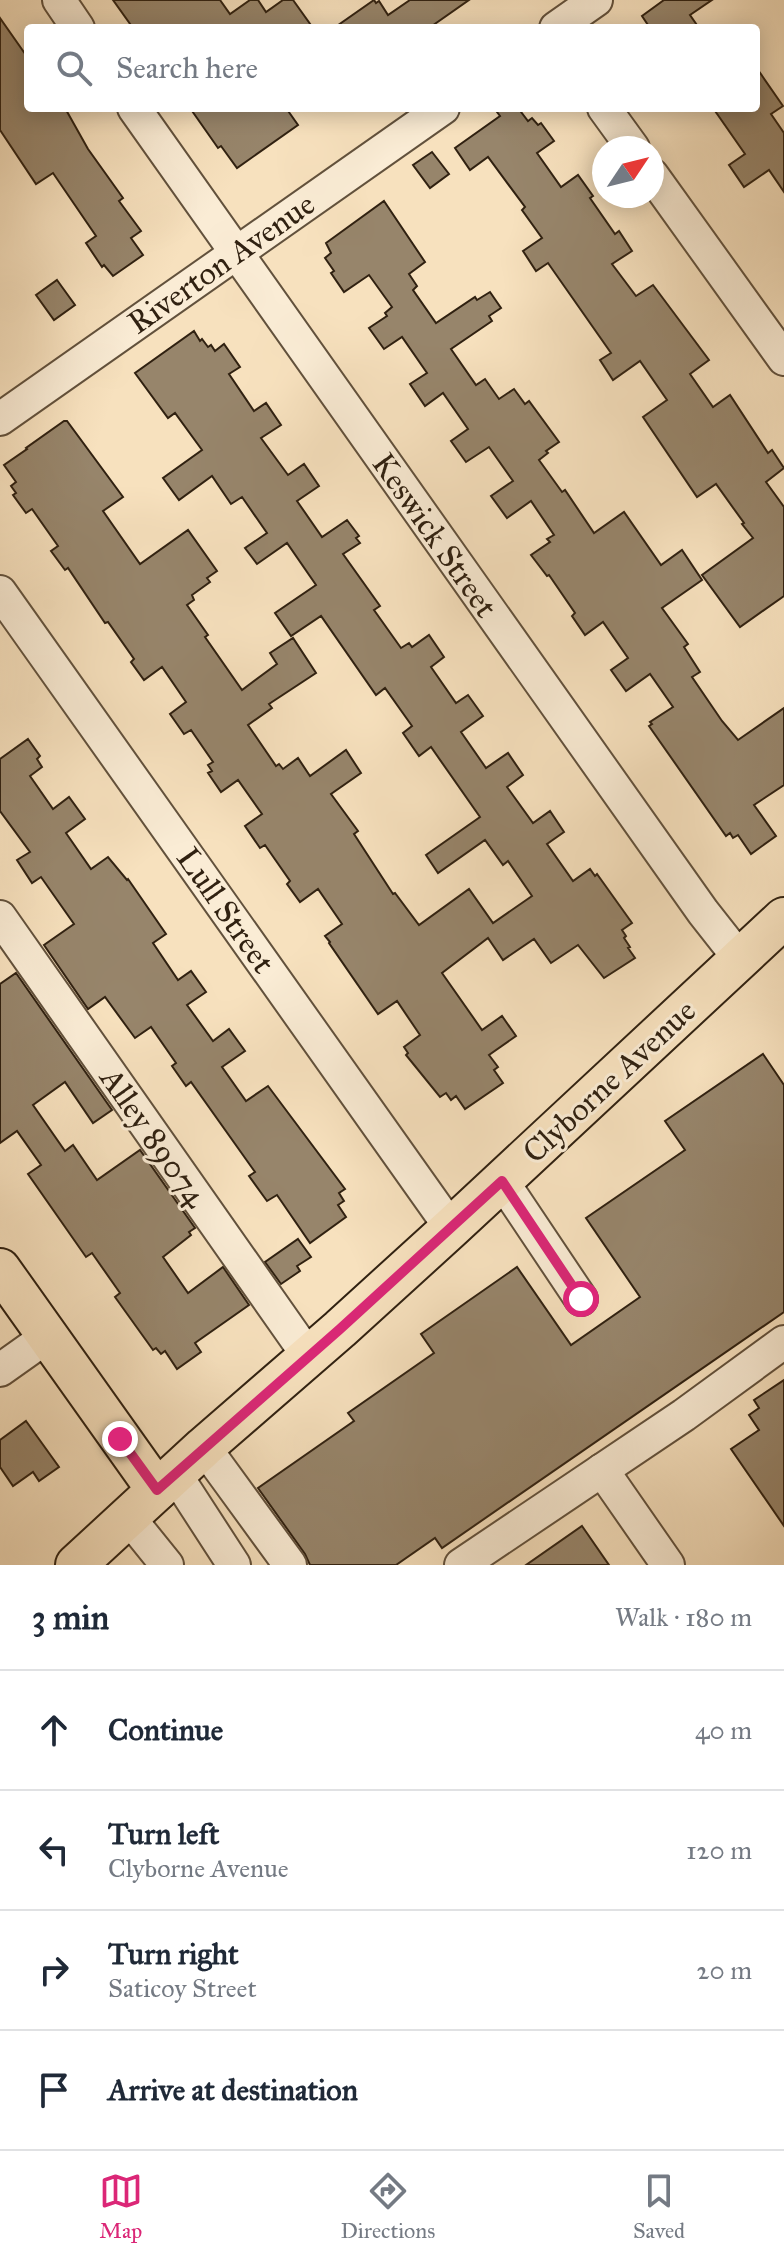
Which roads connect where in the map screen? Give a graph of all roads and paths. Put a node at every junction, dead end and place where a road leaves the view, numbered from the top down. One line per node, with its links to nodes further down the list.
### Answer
1 (59, 0): 3 (street)
2 (596, 0): 4 (street)
3 (75, 24)
4 (562, 24)
5 (137, 112): 10 (street, Keswick Street)
6 (437, 112): 10 (street, Riverton Avenue)
7 (607, 112): 8 (street)
8 (624, 136)
9 (664, 192): 11 (street)
10 (236, 253): 12 (street, Riverton Avenue); 16 (street, Keswick Street)
11 (784, 359)
12 (0, 419)
13 (0, 592): 18 (street, Lull Street)
14 (0, 917): 23 (street, Alley 89074)
15 (784, 918): 16 (main road, Clyborne Avenue)
16 (740, 959): 17 (main road, Clyborne Avenue)
17 (502, 1181): 18 (main road, Clyborne Avenue); 20 (street)
18 (451, 1228): 23 (main road, Clyborne Avenue)
19 (0, 1269): 21 (main road)
20 (581, 1299)
21 (48, 1336): 24 (street); 27 (main road)
22 (784, 1342): 26 (street)
23 (309, 1357): 25 (main road, Clyborne Avenue)
24 (0, 1370)
25 (204, 1447): 27 (main road, Clyborne Avenue); 32 (street)
26 (602, 1470): 33 (street); 34 (street)
27 (166, 1482): 28 (main road, Clyborne Avenue); 31 (street)
28 (129, 1518): 29 (main road, Clyborne Avenue); 30 (street)
29 (76, 1565)
30 (167, 1565)
31 (234, 1565)
32 (290, 1565)
33 (461, 1565)
34 (668, 1565)

